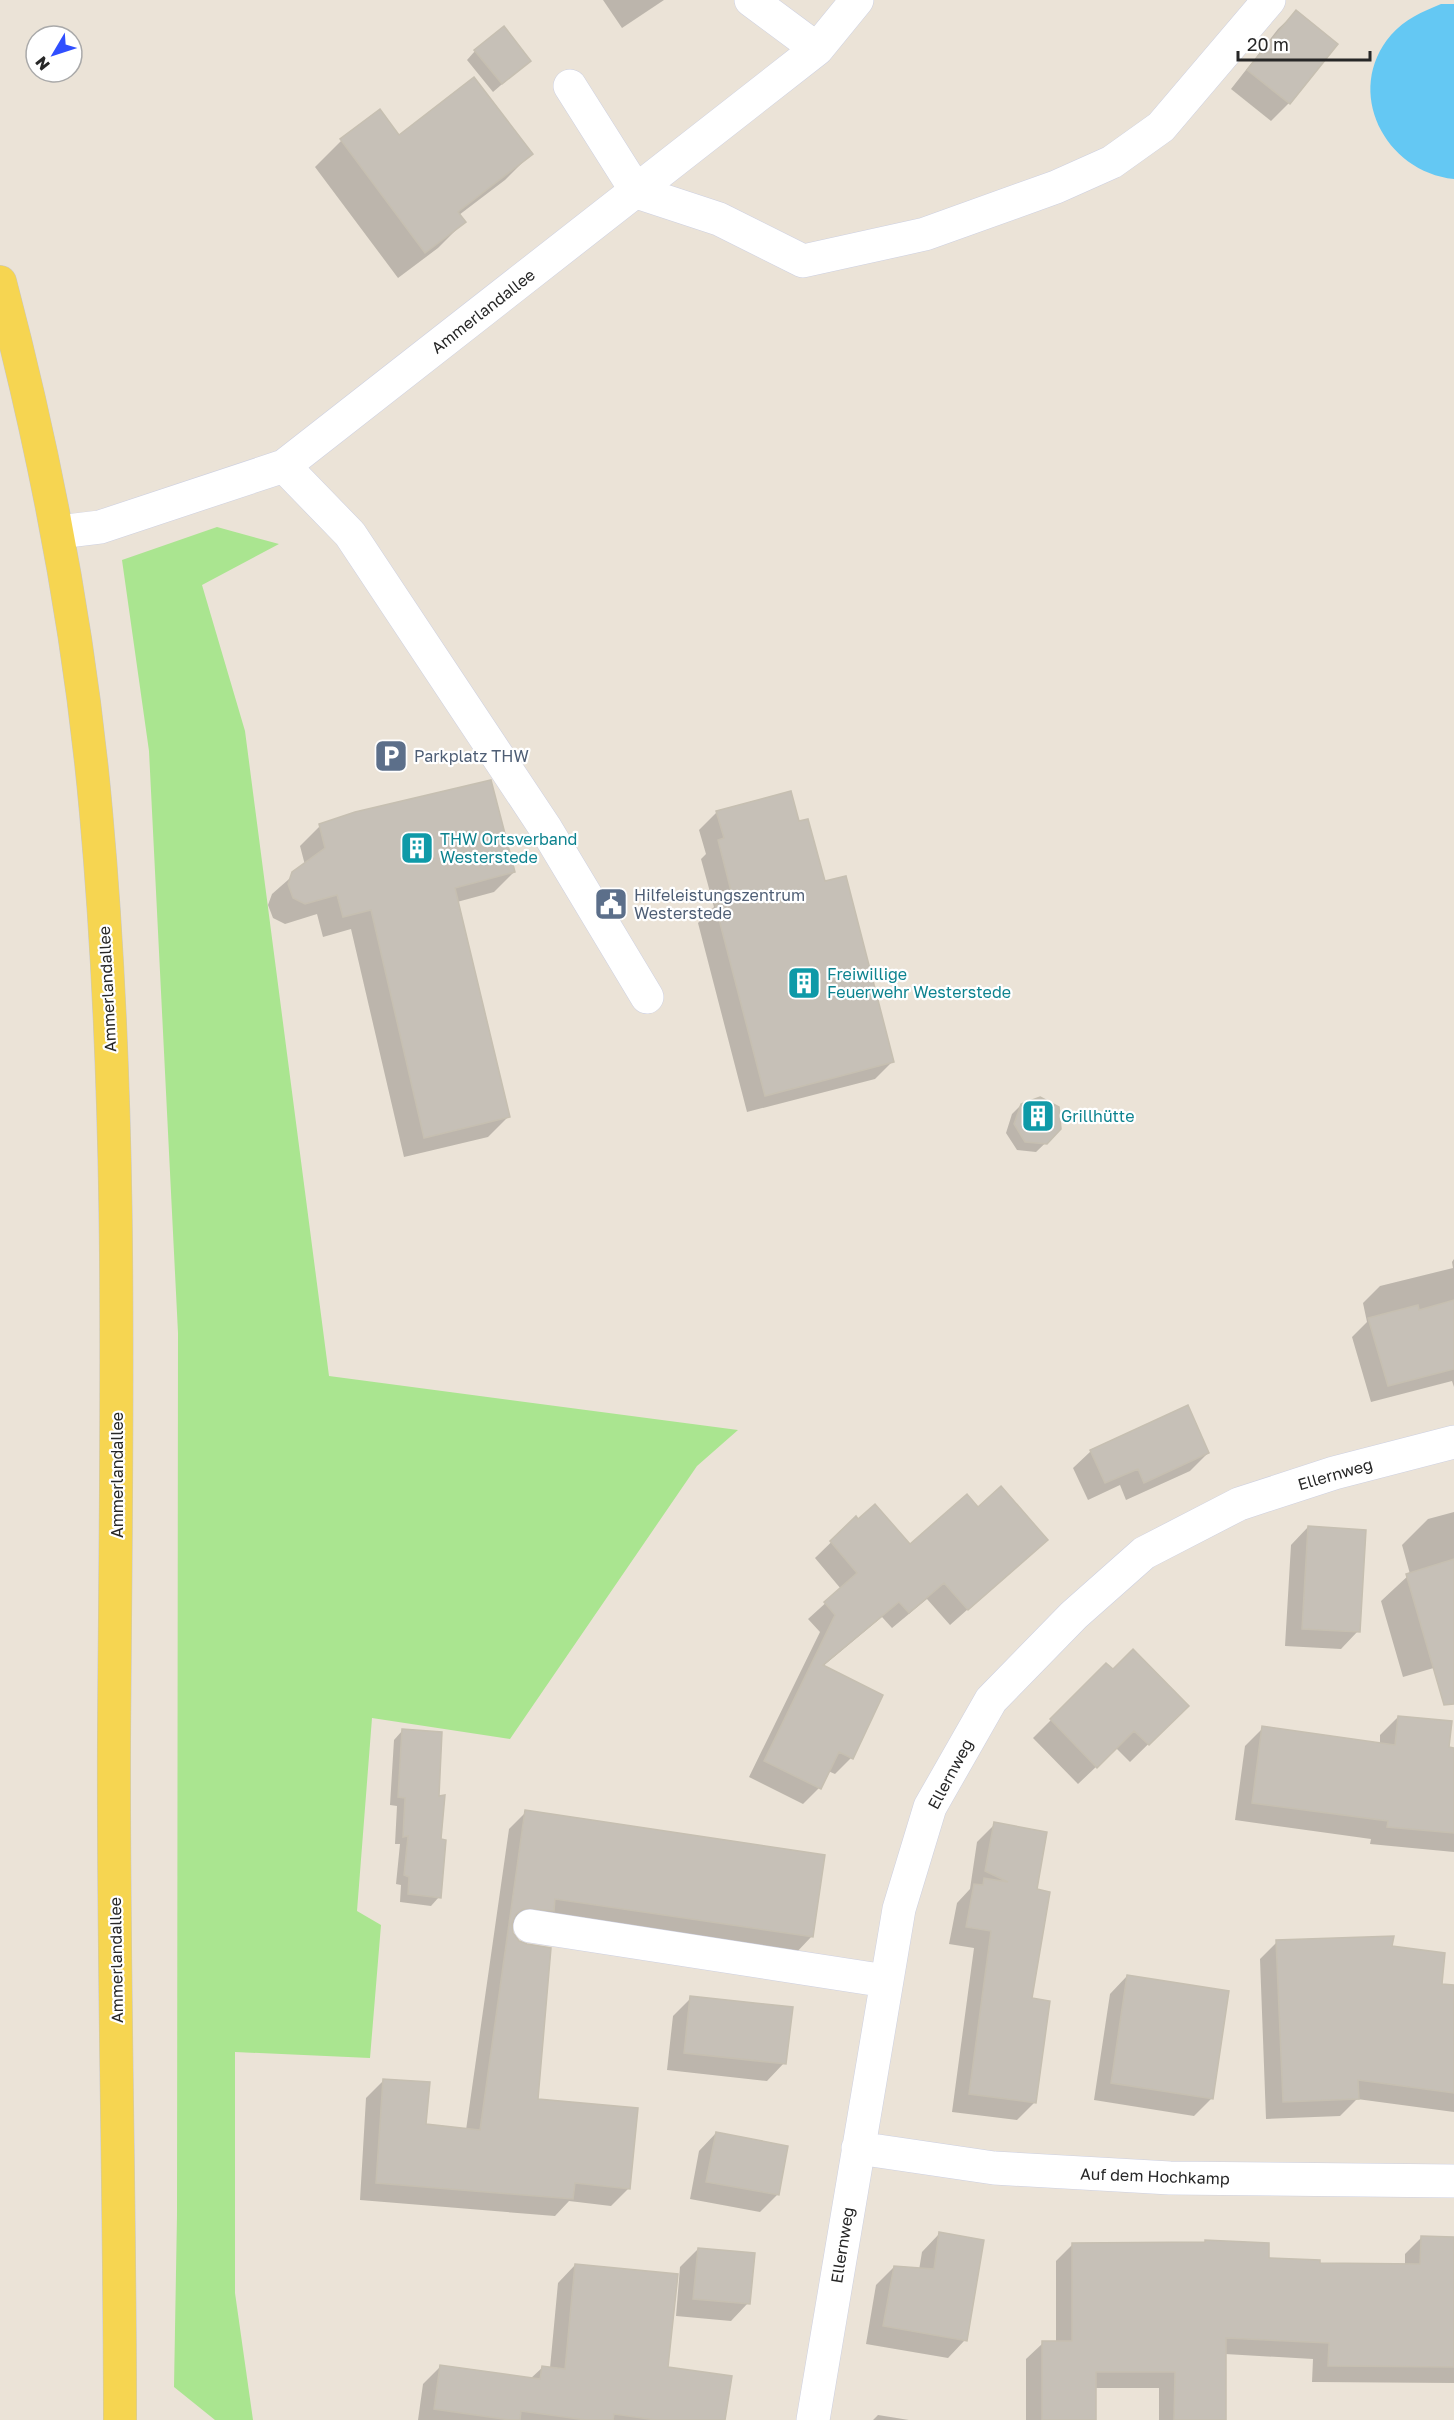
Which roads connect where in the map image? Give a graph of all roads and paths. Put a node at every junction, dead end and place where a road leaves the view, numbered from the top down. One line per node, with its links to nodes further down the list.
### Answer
1 (751, 0): 4 (street)
2 (857, 0): 4 (street, Ammerlandallee)
3 (1269, 0): 6 (street)
4 (817, 49): 6 (street, Ammerlandallee)
5 (570, 86): 6 (street)
6 (637, 192): 8 (street, Ammerlandallee)
7 (0, 282): 9 (main road, Ammerlandallee)
8 (284, 466): 9 (street, Ammerlandallee); 10 (street)
9 (59, 532): 16 (main road, Ammerlandallee)
10 (647, 997)
11 (1454, 1442): 13 (street, Ellernweg)
12 (530, 1926): 13 (street)
13 (886, 1981): 14 (street, Ellernweg)
14 (858, 2148): 15 (street, Auf dem Hochkamp); 17 (street, Ellernweg)
15 (1454, 2181)
16 (120, 2420)
17 (813, 2420)

